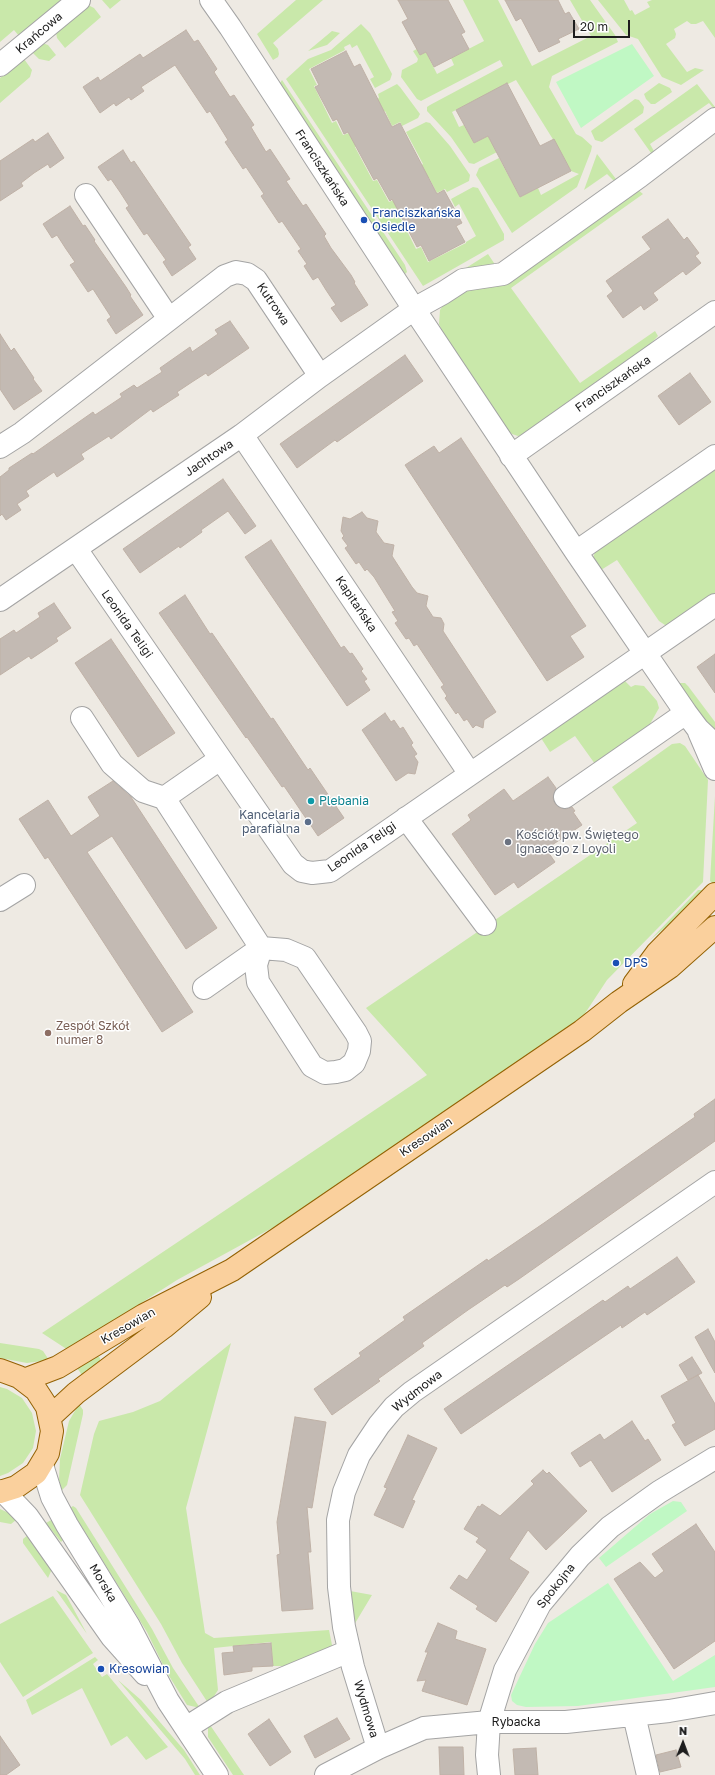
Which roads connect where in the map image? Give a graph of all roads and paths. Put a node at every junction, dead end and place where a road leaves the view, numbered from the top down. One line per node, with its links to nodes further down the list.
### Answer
1 (79, 0): 3 (street, Krańcowa)
2 (211, 0): 6 (street, Franciszkańska)
3 (0, 65)
4 (715, 120): 6 (street, Jachtowa)
5 (86, 195): 8 (street)
6 (414, 309): 9 (street, Jachtowa); 12 (street, Franciszkańska)
7 (715, 312): 12 (street, Franciszkańska)
8 (169, 318): 9 (street, Kutrowa); 11 (street, Kutrowa)
9 (320, 376): 10 (street, Jachtowa)
10 (242, 435): 14 (street, Jachtowa); 24 (street, Kapitańska)
11 (0, 446)
12 (511, 456): 15 (street, Franciszkańska)
13 (715, 456): 15 (street)
14 (76, 549): 16 (street, Jachtowa); 22 (street, Leonida Teligi)
15 (576, 552): 18 (street, Franciszkańska)
16 (0, 600)
17 (715, 605): 18 (street)
18 (645, 654): 20 (street, Franciszkańska); 24 (street, Leonida Teligi)
19 (82, 718): 26 (street)
20 (692, 721): 21 (street, Franciszkańska); 23 (street, Franciszkańska); 25 (street)
21 (715, 745)
22 (220, 759): 26 (street); 27 (street, Leonida Teligi)
23 (715, 769)
24 (470, 774): 27 (street, Leonida Teligi)
25 (565, 797)
26 (164, 798): 33 (street)
27 (406, 818): 31 (street)
28 (24, 885): 30 (street)
29 (715, 894): 35 (main road, Kresowian)
30 (0, 900)
31 (485, 924)
32 (715, 928): 35 (main road, Kresowian)
33 (261, 948): 33 (street); 34 (street)
34 (204, 988)
35 (619, 1002): 37 (main road, Kresowian)
36 (715, 1182): 44 (street, Wydmowa)
37 (232, 1270): 39 (main road, Kresowian); 40 (main road, Kresowian)
38 (0, 1370): 39 (main road)
39 (24, 1380): 40 (main road)
40 (50, 1417): 42 (main road)
41 (715, 1458): 48 (street, Spokojna)
42 (42, 1465): 43 (main road); 45 (street, Morska)
43 (1, 1492): 45 (street, Morska)
44 (349, 1650): 49 (street); 50 (street, Wydmowa)
45 (168, 1701): 49 (street, Morska)
46 (715, 1703): 47 (street, Rybacka)
47 (634, 1715): 48 (street, Rybacka); 54 (street)
48 (489, 1722): 50 (street, Rybacka); 53 (street, Spokojna)
49 (186, 1728): 51 (street, Morska)
50 (378, 1748): 52 (street, Rybacka)
51 (217, 1775)
52 (326, 1775)
53 (489, 1775)
54 (648, 1775)

